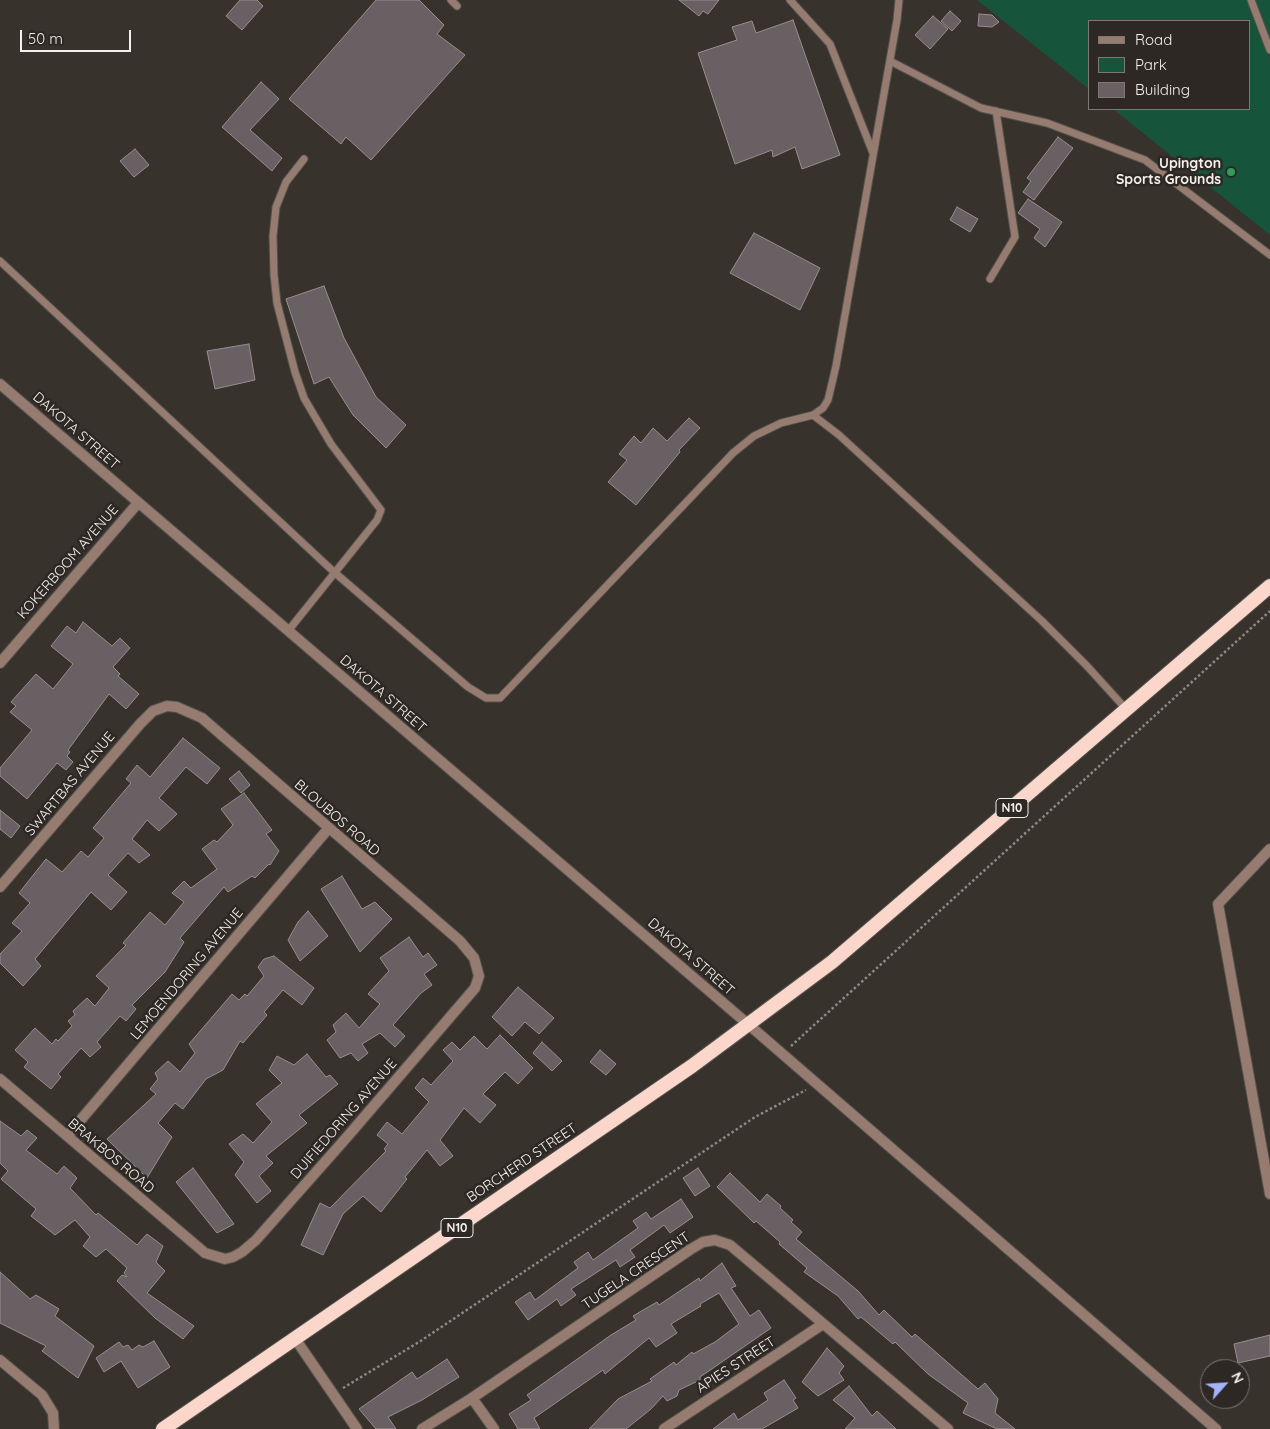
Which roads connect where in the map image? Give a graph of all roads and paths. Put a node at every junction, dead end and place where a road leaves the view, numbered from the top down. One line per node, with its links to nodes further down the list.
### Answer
1 (451, 0): 5 (lane)
2 (790, 0): 9 (lane)
3 (899, 0): 7 (lane)
4 (1251, 0): 6 (lane)
5 (457, 6)
6 (1270, 50)
7 (890, 61): 8 (lane); 9 (lane)
8 (996, 111): 11 (lane); 13 (lane)
9 (873, 155): 15 (lane)
10 (304, 159): 17 (lane)
11 (1270, 255)
12 (0, 261): 17 (lane)
13 (990, 279)
14 (0, 384): 16 (street, DAKOTA STREET)
15 (813, 415): 17 (lane); 23 (lane)
16 (138, 503): 20 (street, DAKOTA STREET); 21 (street, KOKERBOOM AVENUE)
17 (334, 572): 20 (lane)
18 (1270, 586): 23 (highway, N10)
19 (1270, 611): 29 (path)
20 (288, 631): 28 (street, DAKOTA STREET)
21 (0, 663)
22 (167, 706): 24 (street, BLOUBOS ROAD); 26 (street, SWARTBAS AVENUE)
23 (1126, 709): 28 (highway, N10)
24 (328, 829): 27 (street, BLOUBOS ROAD); 32 (street, LEMOENDORING AVENUE)
25 (1270, 849): 33 (street)
26 (0, 887)
27 (478, 968): 34 (street, DUIFIEDORING AVENUE)
28 (749, 1025): 29 (street, DAKOTA STREET); 36 (highway, BORCHERD STREET / N10)
29 (783, 1054): 31 (street, DAKOTA STREET)
30 (0, 1079): 32 (street, BRAKBOS ROAD)
31 (817, 1085): 38 (path); 47 (street, DAKOTA STREET)
32 (67, 1136): 34 (street, BRAKBOS ROAD)
33 (1270, 1194)
34 (205, 1253)
35 (823, 1324): 39 (street, TUGELA CRESCENT); 45 (street, APIES STREET); 46 (street, TUGELA CRESCENT)
36 (294, 1337): 38 (street); 41 (highway, BORCHERD STREET / N10)
37 (0, 1360): 40 (street)
38 (334, 1394): 42 (street)
39 (472, 1398): 43 (street, TUGELA CRESCENT); 44 (street)
40 (54, 1429)
41 (164, 1429)
42 (357, 1429)
43 (422, 1429)
44 (494, 1429)
45 (664, 1429)
46 (948, 1429)
47 (1216, 1429)

